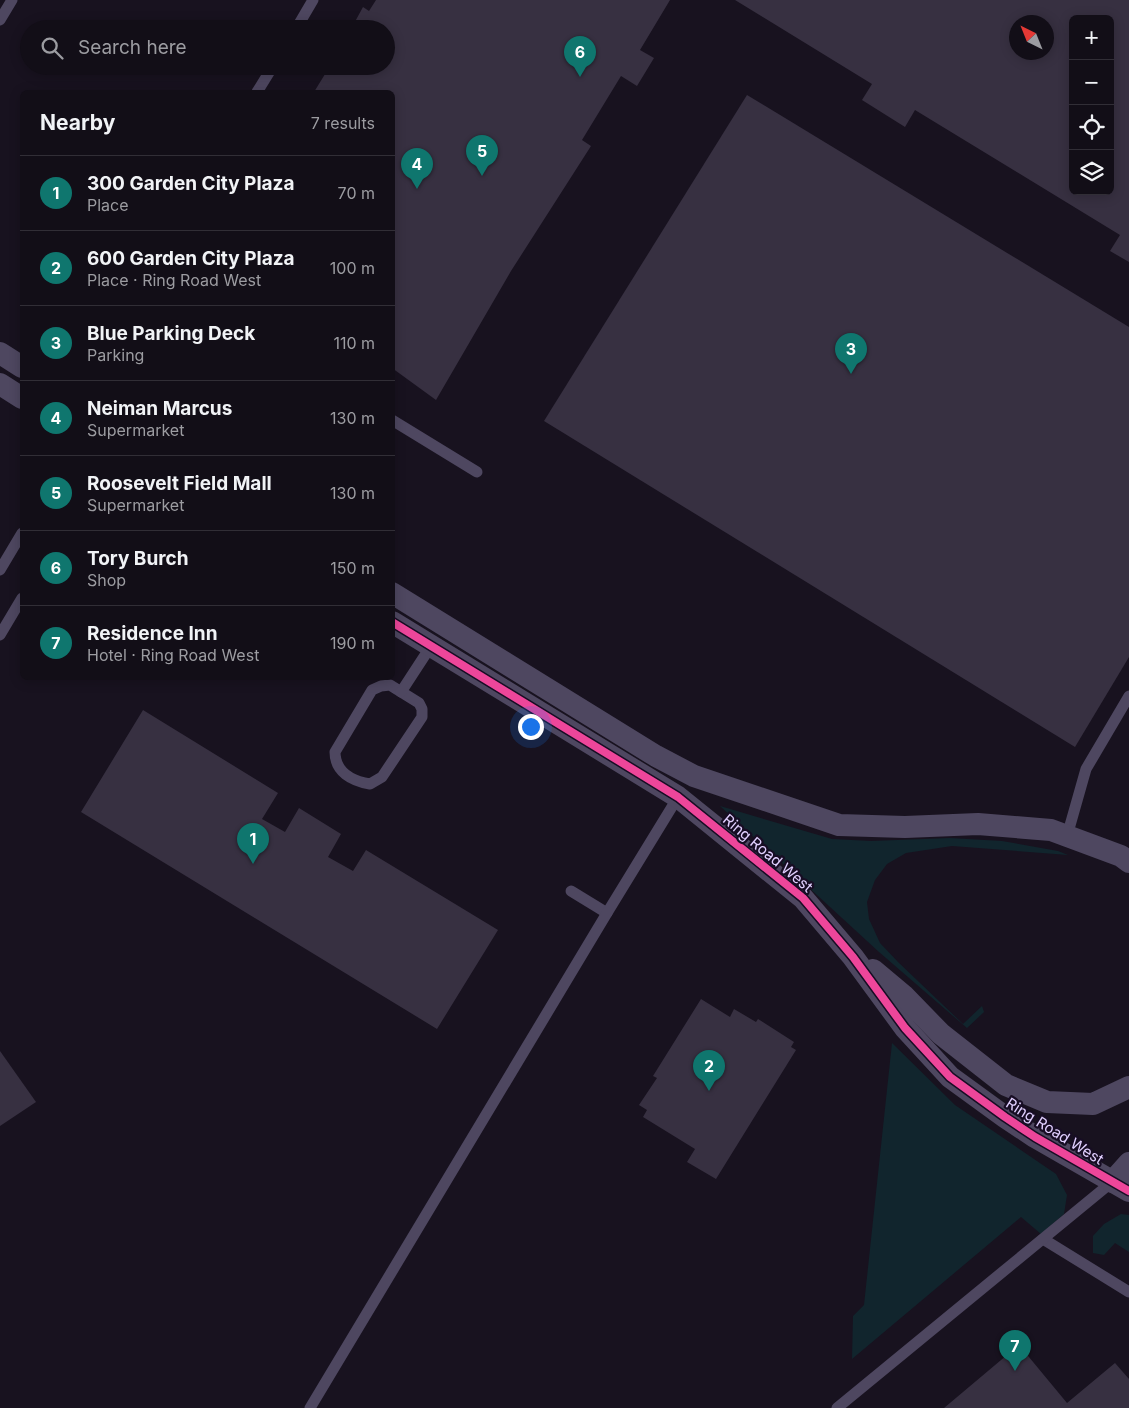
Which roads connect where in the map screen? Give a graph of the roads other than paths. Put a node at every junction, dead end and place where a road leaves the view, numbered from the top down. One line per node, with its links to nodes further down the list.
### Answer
1 (12, 0): 3 (lane)
2 (313, 0): 4 (lane)
3 (0, 20)
4 (301, 20)
5 (267, 75): 6 (lane)
6 (258, 90)
7 (0, 354): 8 (street)
8 (20, 366)
9 (0, 384): 10 (street)
10 (20, 397)
11 (395, 422): 12 (lane)
12 (477, 472)
13 (20, 536): 14 (lane)
14 (0, 570)
15 (395, 596): 23 (street, Ring Road West)
16 (20, 601): 18 (lane)
17 (395, 624): 19 (street, Ring Road West)
18 (0, 635)
19 (431, 646): 20 (lane); 22 (street, Ring Road West)
20 (401, 692): 20 (lane)
21 (1129, 696): 23 (lane)
22 (678, 797): 26 (lane); 27 (street, Ring Road West)
23 (1067, 836): 24 (street, Ring Road West)
24 (1129, 862)
25 (571, 891): 26 (lane)
26 (606, 913): 33 (lane)
27 (853, 957): 28 (street); 30 (street, Ring Road West)
28 (1129, 1087)
29 (1129, 1163): 30 (street)
30 (1121, 1187): 31 (lane)
31 (1043, 1239): 32 (lane); 34 (lane)
32 (1129, 1292)
33 (310, 1408)
34 (837, 1408)

